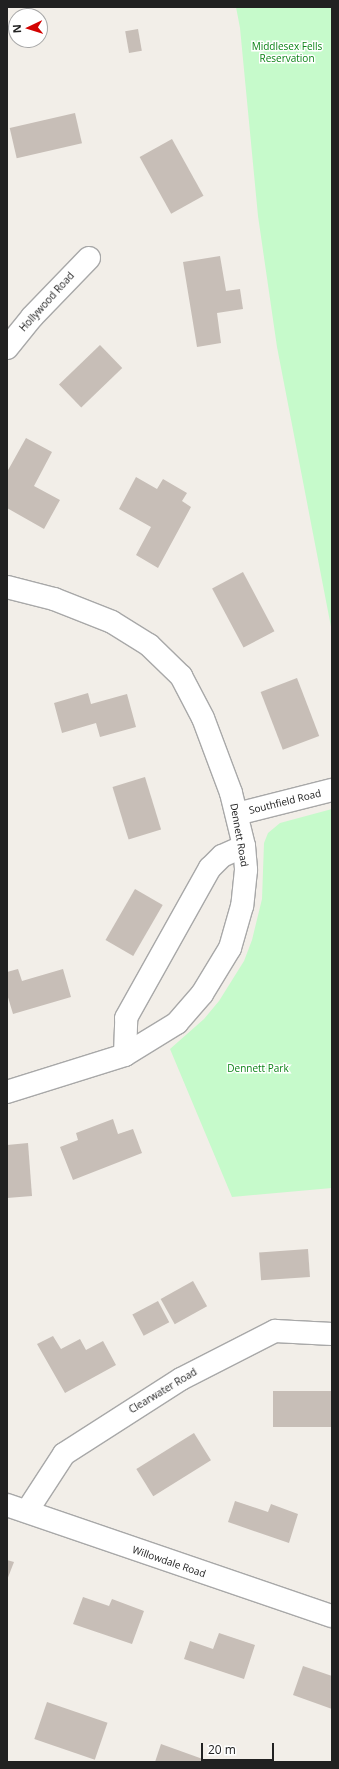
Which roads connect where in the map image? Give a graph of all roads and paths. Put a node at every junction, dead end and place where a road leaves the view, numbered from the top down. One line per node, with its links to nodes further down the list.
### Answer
1 (89, 258): 2 (street, Hollywood Road)
2 (7, 348)
3 (7, 587): 5 (street, Dennett Road)
4 (332, 790): 5 (street, Southfield Road)
5 (237, 814): 6 (street, Dennett Road)
6 (244, 846): 7 (street); 7 (street, Dennett Road)
7 (125, 1055): 8 (street, Dennett Road)
8 (7, 1092)
9 (332, 1334): 10 (street, Clearwater Road)
10 (17, 1508): 11 (street, Willowdale Road)
11 (332, 1616)

